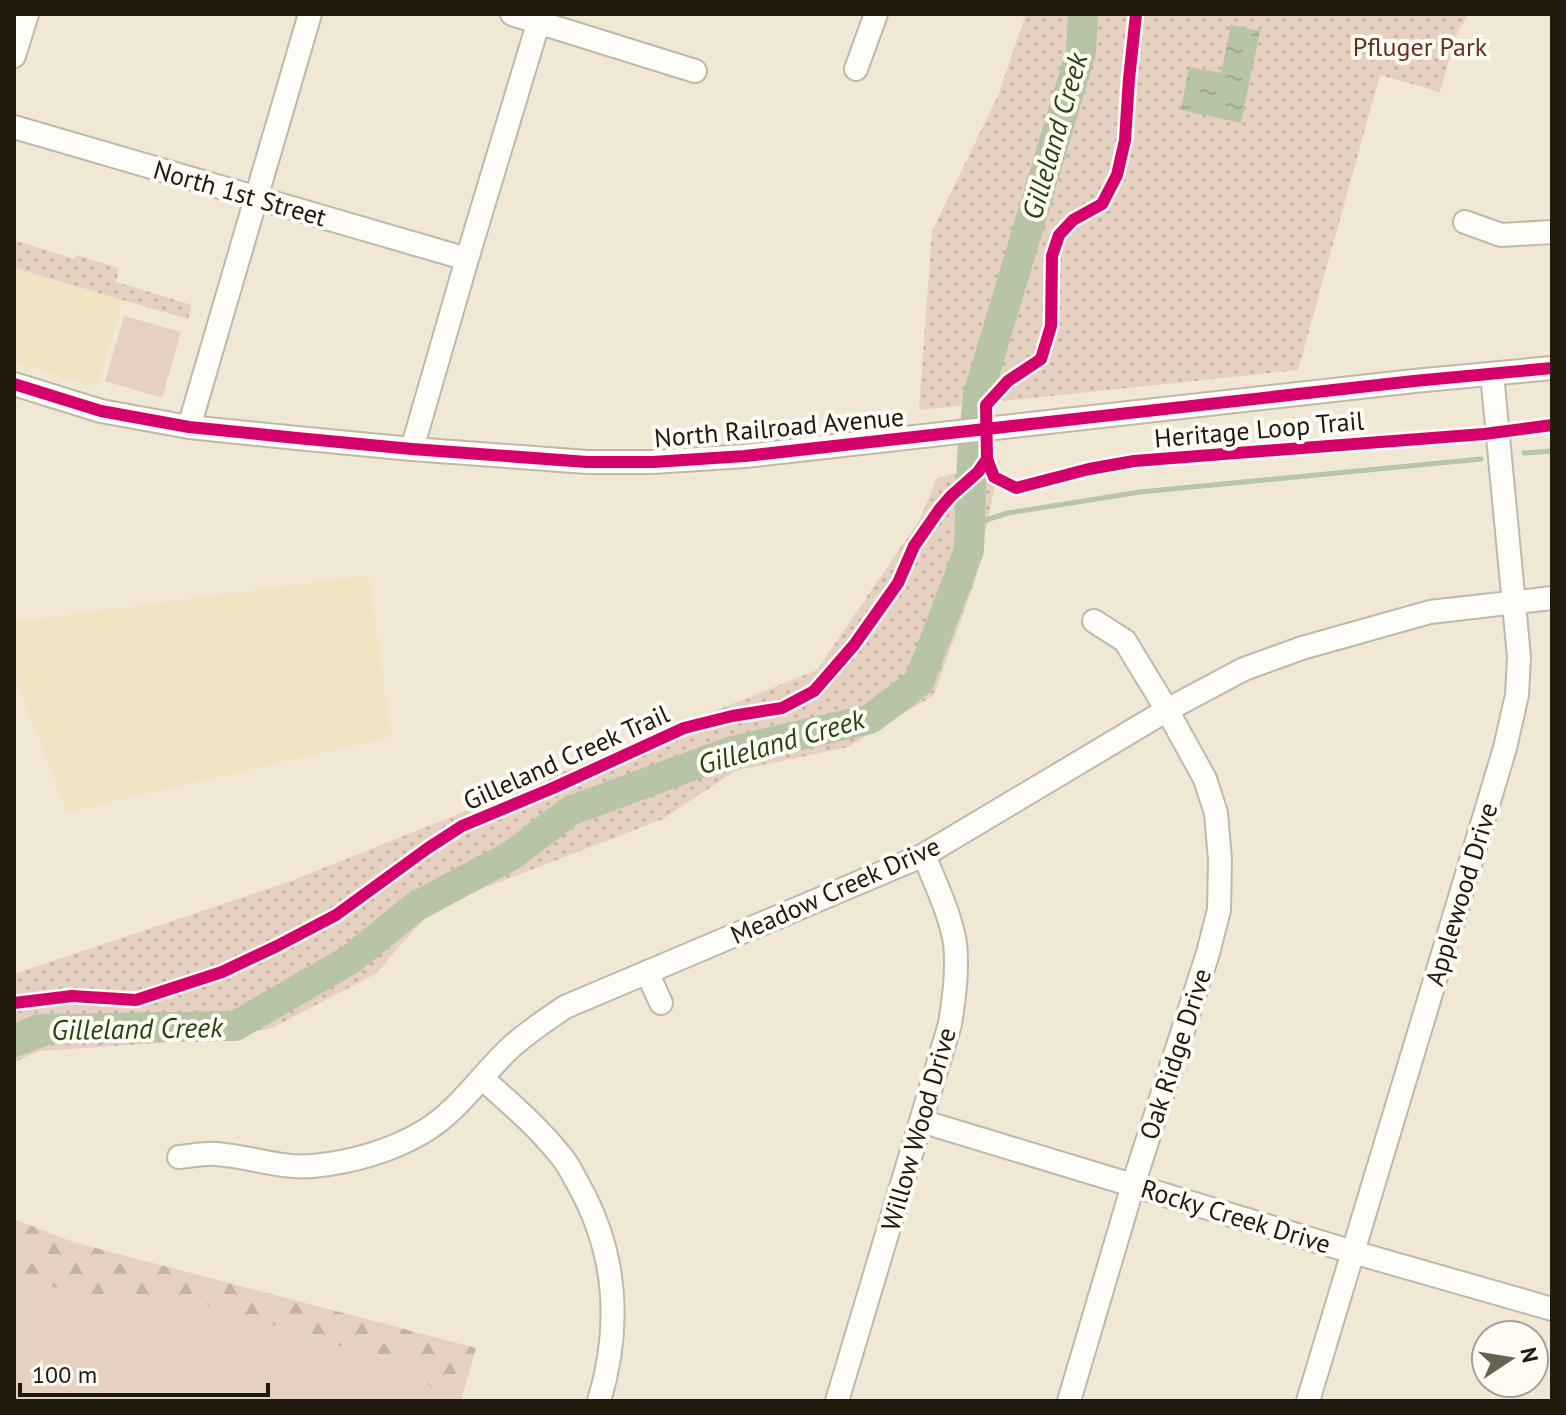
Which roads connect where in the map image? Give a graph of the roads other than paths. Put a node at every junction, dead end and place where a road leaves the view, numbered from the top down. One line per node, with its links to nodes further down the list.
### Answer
1 (27, 14): 6 (street)
2 (310, 14): 10 (street)
3 (512, 14): 5 (street)
4 (876, 14): 7 (street)
5 (540, 18): 8 (street); 13 (street)
6 (14, 56)
7 (856, 69)
8 (695, 71)
9 (14, 127): 10 (street, North 1st Street)
10 (256, 198): 13 (street, North 1st Street); 17 (street)
11 (1465, 222): 12 (street)
12 (1552, 232)
13 (467, 259): 18 (street)
14 (1552, 368): 15 (street, North Railroad Avenue)
15 (1492, 374): 18 (street, North Railroad Avenue); 20 (street, Applewood Drive)
16 (14, 384): 17 (street, North Railroad Avenue)
17 (189, 427): 18 (street, North Railroad Avenue)
18 (412, 449)
19 (1552, 598): 20 (street, Meadow Creek Drive)
20 (1514, 601): 22 (street, Meadow Creek Drive); 30 (street, Applewood Drive)
21 (1094, 621): 22 (street, Oak Ridge Drive)
22 (1167, 710): 23 (street, Meadow Creek Drive); 29 (street, Oak Ridge Drive)
23 (924, 855): 24 (street, Meadow Creek Drive); 27 (street, Willow Wood Drive)
24 (647, 972): 25 (street); 26 (street, Meadow Creek Drive)
25 (661, 1003)
26 (483, 1079): 28 (street, Meadow Creek Drive); 32 (street)
27 (921, 1121): 29 (street, Rocky Creek Drive); 33 (street, Willow Wood Drive)
28 (179, 1157)
29 (1133, 1185): 30 (street, Rocky Creek Drive); 34 (street, Oak Ridge Drive)
30 (1353, 1252): 31 (street, Rocky Creek Drive); 35 (street, Applewood Drive)
31 (1552, 1309)
32 (599, 1401)
33 (837, 1401)
34 (1069, 1401)
35 (1308, 1401)

